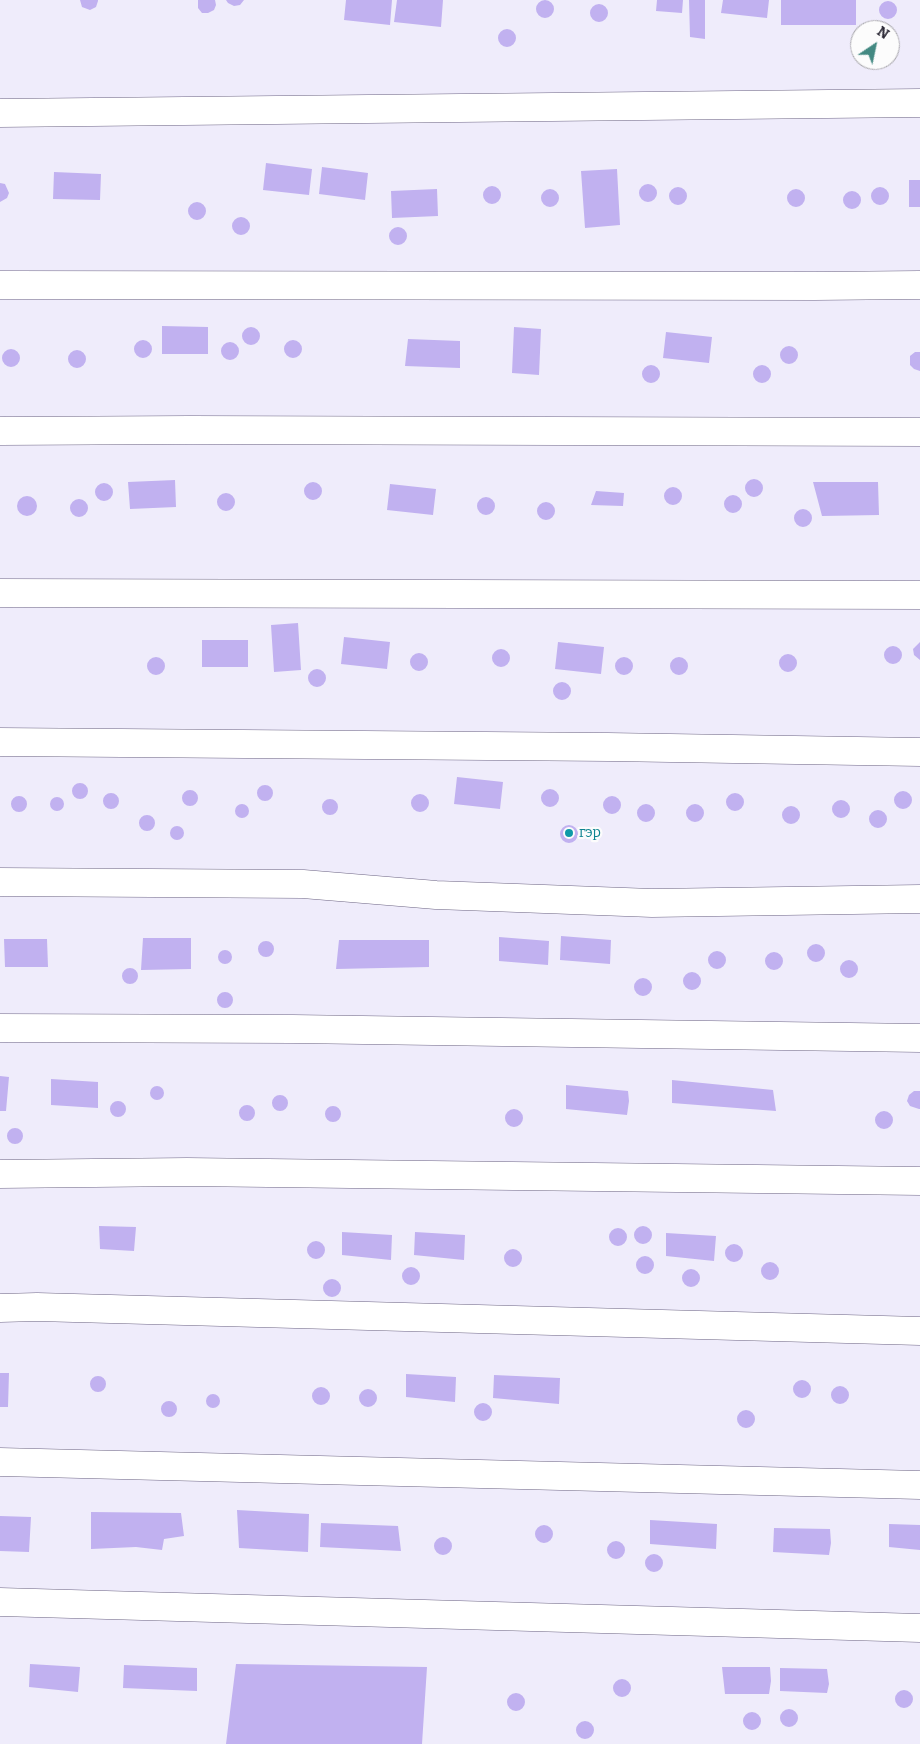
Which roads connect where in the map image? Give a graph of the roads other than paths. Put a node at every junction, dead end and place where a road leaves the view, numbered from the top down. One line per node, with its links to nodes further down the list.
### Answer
1 (920, 103): 2 (street)
2 (0, 113)
3 (0, 285): 4 (street)
4 (920, 285)
5 (0, 431): 6 (street)
6 (920, 432)
7 (0, 593): 8 (street)
8 (920, 595)
9 (0, 742): 10 (street)
10 (920, 752)
11 (0, 882): 12 (street)
12 (920, 899)
13 (0, 1028): 14 (street)
14 (920, 1038)
15 (0, 1174): 16 (street)
16 (920, 1182)
17 (0, 1308): 18 (street)
18 (920, 1330)
19 (0, 1462): 20 (street)
20 (920, 1485)
21 (0, 1602): 22 (street)
22 (920, 1628)

